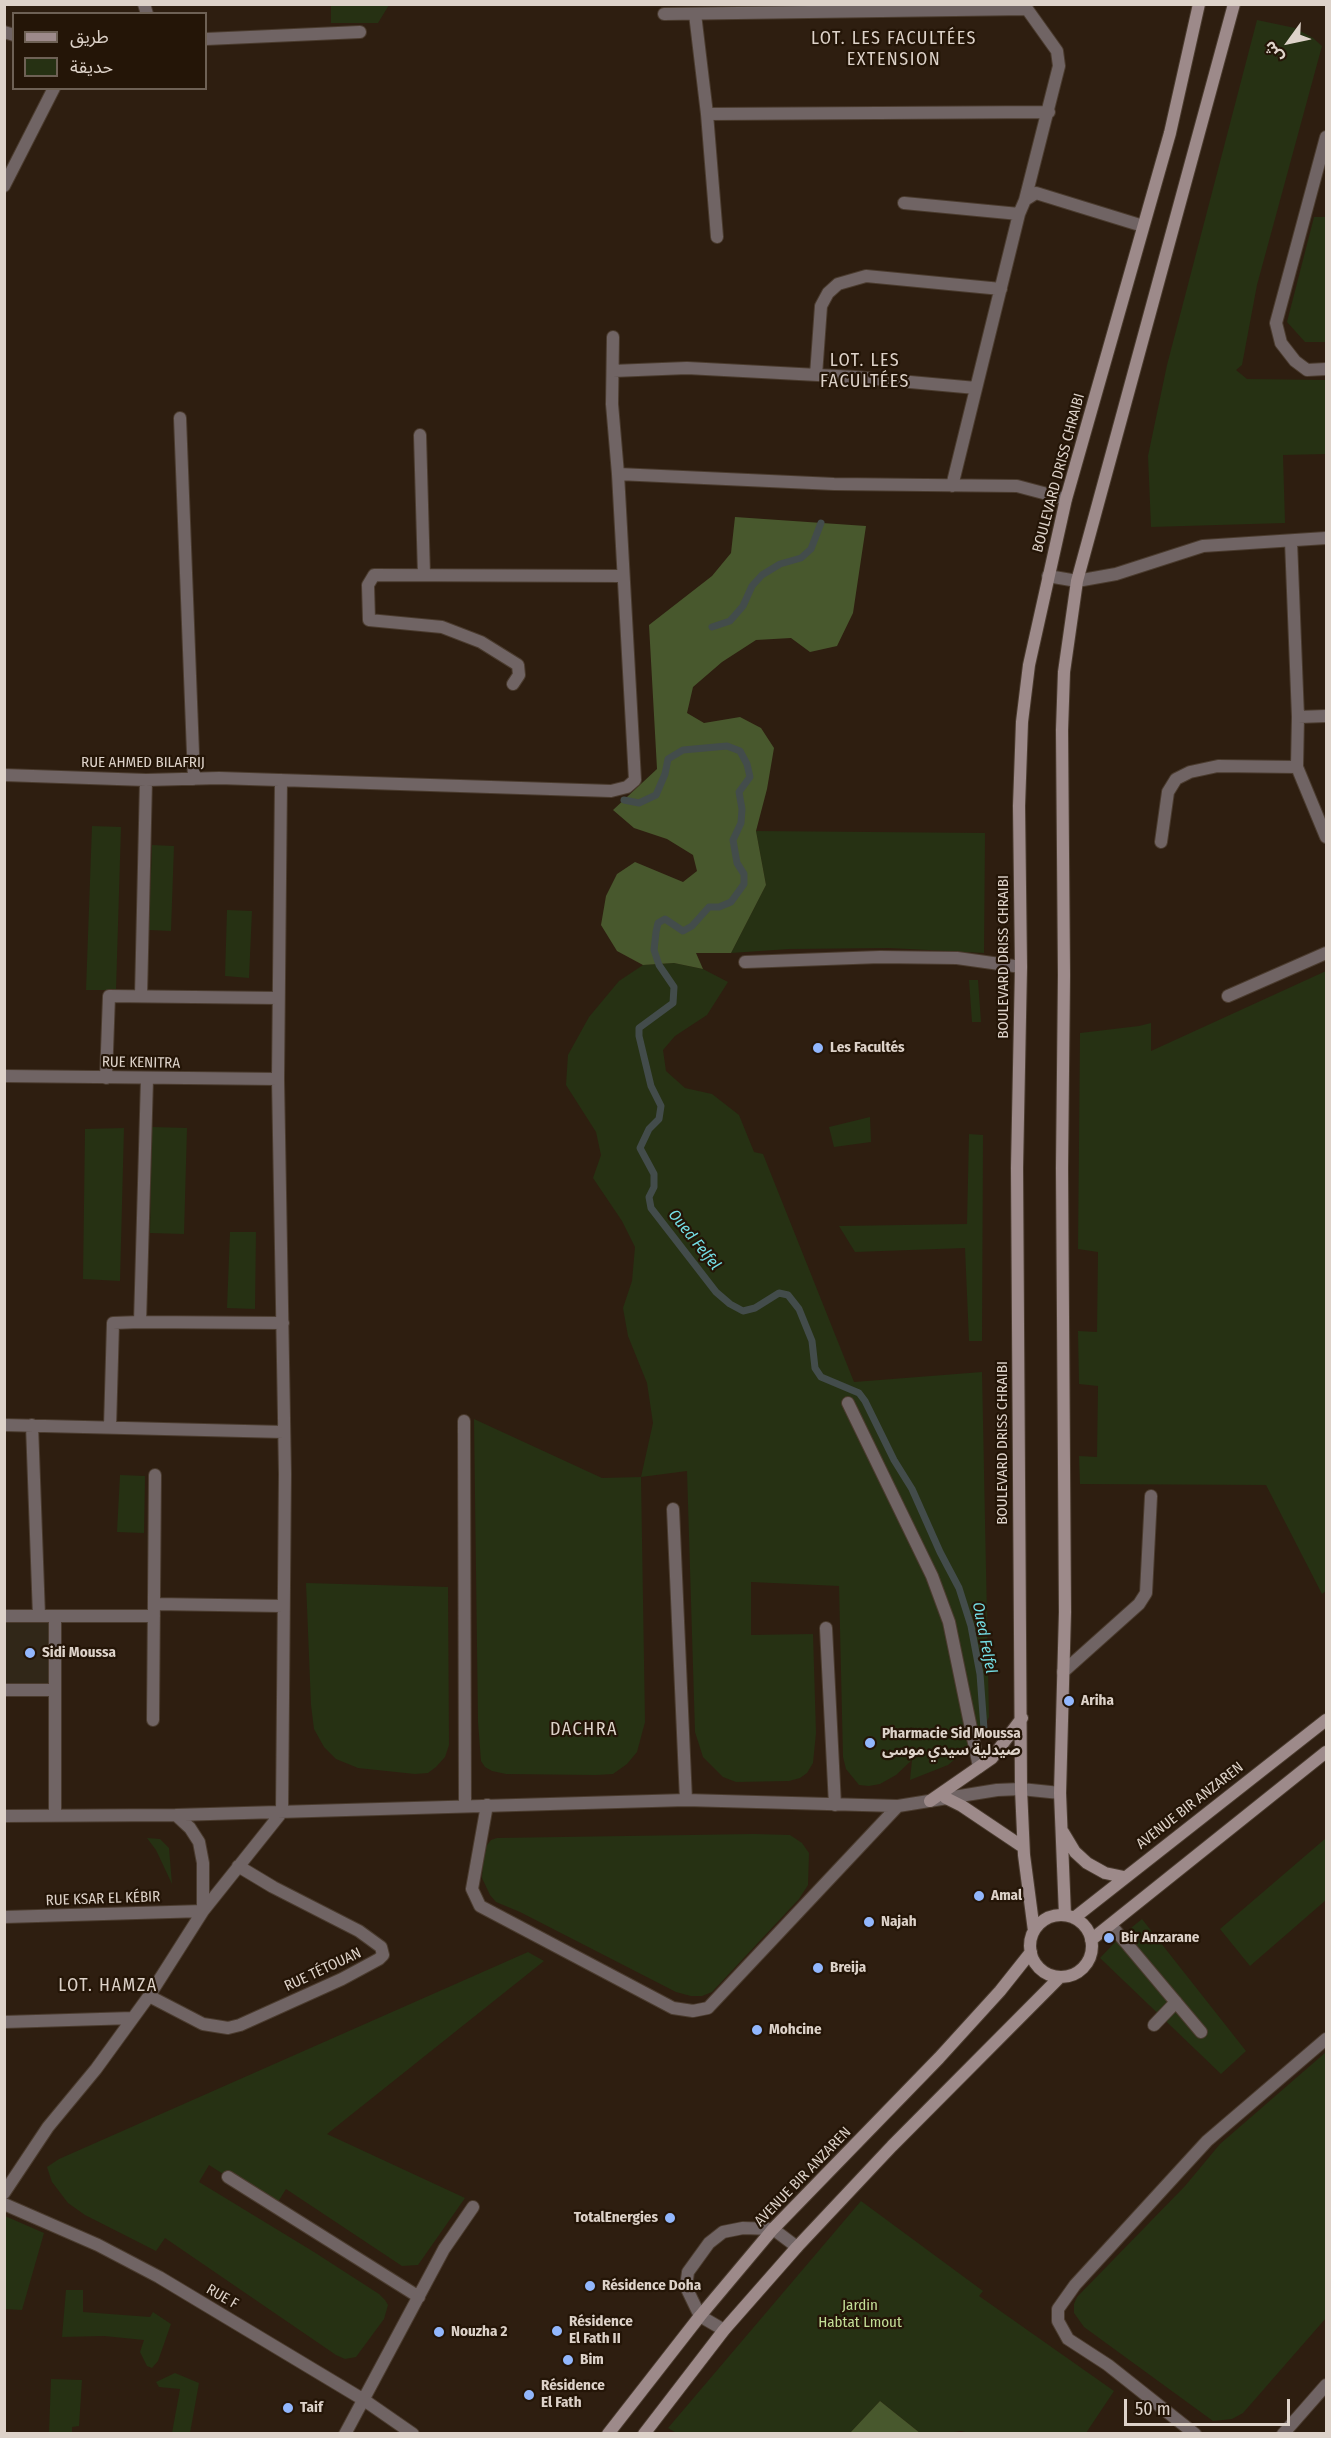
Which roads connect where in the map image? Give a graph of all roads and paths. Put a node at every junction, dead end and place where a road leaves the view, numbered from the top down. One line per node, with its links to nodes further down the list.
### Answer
1 (1199, 4): 15 (main road, BOULEVARD DRISS CHRAIBI)
2 (1234, 4): 33 (main road)
3 (664, 14): 4 (street)
4 (696, 14): 8 (street); 9 (street)
5 (360, 32): 6 (street)
6 (207, 39)
7 (53, 90): 11 (street)
8 (1049, 112): 9 (street); 12 (street)
9 (707, 114): 16 (street)
10 (1326, 137): 19 (street)
11 (4, 186)
12 (1025, 200): 14 (street); 15 (street)
13 (904, 203): 14 (street)
14 (1019, 214): 17 (street)
15 (1143, 226): 27 (main road, BOULEVARD DRISS CHRAIBI)
16 (717, 237)
17 (1001, 289): 21 (street); 22 (street)
18 (613, 337): 20 (street)
19 (1326, 369)
20 (613, 371): 21 (street); 25 (street)
21 (816, 375): 22 (street)
22 (976, 388): 26 (street)
23 (180, 418): 39 (street)
24 (420, 435): 30 (street)
25 (618, 474): 26 (street); 31 (street)
26 (952, 486): 27 (street)
27 (1066, 499): 32 (main road, BOULEVARD DRISS CHRAIBI)
28 (1326, 538): 29 (street)
29 (1292, 541): 33 (street); 35 (street)
30 (424, 575): 31 (street); 34 (street)
31 (624, 576): 41 (street, RUE AHMED BILAFRIJ)
32 (1047, 576): 33 (street); 46 (main road, BOULEVARD DRISS CHRAIBI)
33 (1077, 581): 71 (main road)
34 (513, 684)
35 (1298, 717): 36 (street); 37 (street)
36 (1326, 717)
37 (1297, 767): 42 (street); 43 (street)
38 (4, 775): 40 (street, RUE AHMED BILAFRIJ)
39 (194, 779): 40 (street, RUE AHMED BILAFRIJ); 41 (street, RUE AHMED BILAFRIJ)
40 (146, 780): 47 (street)
41 (282, 780): 49 (street)
42 (1326, 837)
43 (1161, 842)
44 (1326, 953): 48 (street)
45 (745, 962): 46 (street)
46 (1021, 967): 74 (main road, BOULEVARD DRISS CHRAIBI)
47 (141, 996): 49 (street); 51 (street)
48 (1228, 996)
49 (278, 998): 53 (street)
50 (4, 1076): 51 (street, RUE KENITRA)
51 (106, 1078): 52 (street, RUE KENITRA)
52 (147, 1079): 53 (street, RUE KENITRA); 54 (street)
53 (278, 1079): 55 (street)
54 (140, 1322): 55 (street); 60 (street)
55 (283, 1323): 61 (street)
56 (848, 1403): 78 (street)
57 (464, 1421): 86 (street)
58 (4, 1425): 59 (street)
59 (32, 1425): 60 (street); 68 (street)
60 (110, 1427): 61 (street)
61 (284, 1432): 65 (street)
62 (155, 1475): 66 (street)
63 (1151, 1496): 71 (street)
64 (673, 1509): 82 (street)
65 (283, 1606): 66 (street); 88 (street)
66 (155, 1610): 69 (street); 75 (street)
67 (4, 1616): 68 (street)
68 (39, 1616): 69 (street)
69 (55, 1616): 73 (street)
70 (826, 1628): 85 (street)
71 (1063, 1672): 80 (main road)
72 (4, 1690): 73 (street)
73 (55, 1690): 89 (street)
74 (1022, 1718): 78 (main road); 79 (main road, BOULEVARD DRISS CHRAIBI)
75 (153, 1720)
76 (1326, 1720): 95 (main road, AVENUE BIR ANZAREN)
77 (1326, 1752): 99 (main road)
78 (979, 1767): 83 (main road)
79 (1021, 1789): 80 (street); 81 (street); 93 (main road, BOULEVARD DRISS CHRAIBI)
80 (1059, 1793): 92 (main road)
81 (946, 1798): 83 (street); 93 (main road)
82 (686, 1800): 84 (street); 85 (street)
83 (930, 1801): 87 (street)
84 (488, 1805): 86 (street); 87 (street)
85 (835, 1805): 87 (street)
86 (465, 1806): 88 (street)
87 (898, 1806)
88 (282, 1812): 90 (street); 94 (street)
89 (55, 1814): 90 (street); 91 (street)
90 (176, 1815): 96 (street)
91 (4, 1816)
92 (1062, 1829): 95 (main road); 97 (main road)
93 (1023, 1847): 100 (main road, BOULEVARD DRISS CHRAIBI)
94 (238, 1866): 96 (street); 104 (street, RUE TÉTOUAN)
95 (1124, 1876): 97 (main road, AVENUE BIR ANZAREN)
96 (203, 1911): 98 (street, RUE KSAR EL KÉBIR); 104 (street)
97 (1069, 1916): 100 (main road); 101 (main road)
98 (4, 1917)
99 (1111, 1925): 101 (main road); 105 (street)
100 (1034, 1931): 102 (main road)
101 (1091, 1940): 103 (main road)
102 (1030, 1952): 103 (main road); 115 (main road, AVENUE BIR ANZAREN)
103 (1060, 1977): 116 (main road)
104 (149, 1996): 106 (street)
105 (1176, 2002): 108 (street); 109 (street)
106 (133, 2018): 107 (street); 112 (street)
107 (4, 2022)
108 (1154, 2025)
109 (1201, 2032)
110 (1326, 2039): 126 (street)
111 (228, 2177): 117 (street)
112 (4, 2193)
113 (4, 2204): 121 (street, RUE F)
114 (473, 2207): 117 (street)
115 (773, 2229): 116 (street); 118 (main road, AVENUE BIR ANZAREN); 118 (street)
116 (796, 2247): 119 (main road)
117 (419, 2297): 121 (street)
118 (700, 2316): 119 (street); 124 (main road, AVENUE BIR ANZAREN)
119 (724, 2330): 125 (main road)
120 (1326, 2385): 127 (street)
121 (364, 2400): 122 (street); 123 (street, RUE F)
122 (345, 2433)
123 (413, 2433)
124 (608, 2433)
125 (644, 2433)
126 (1195, 2433)
127 (1283, 2433)

